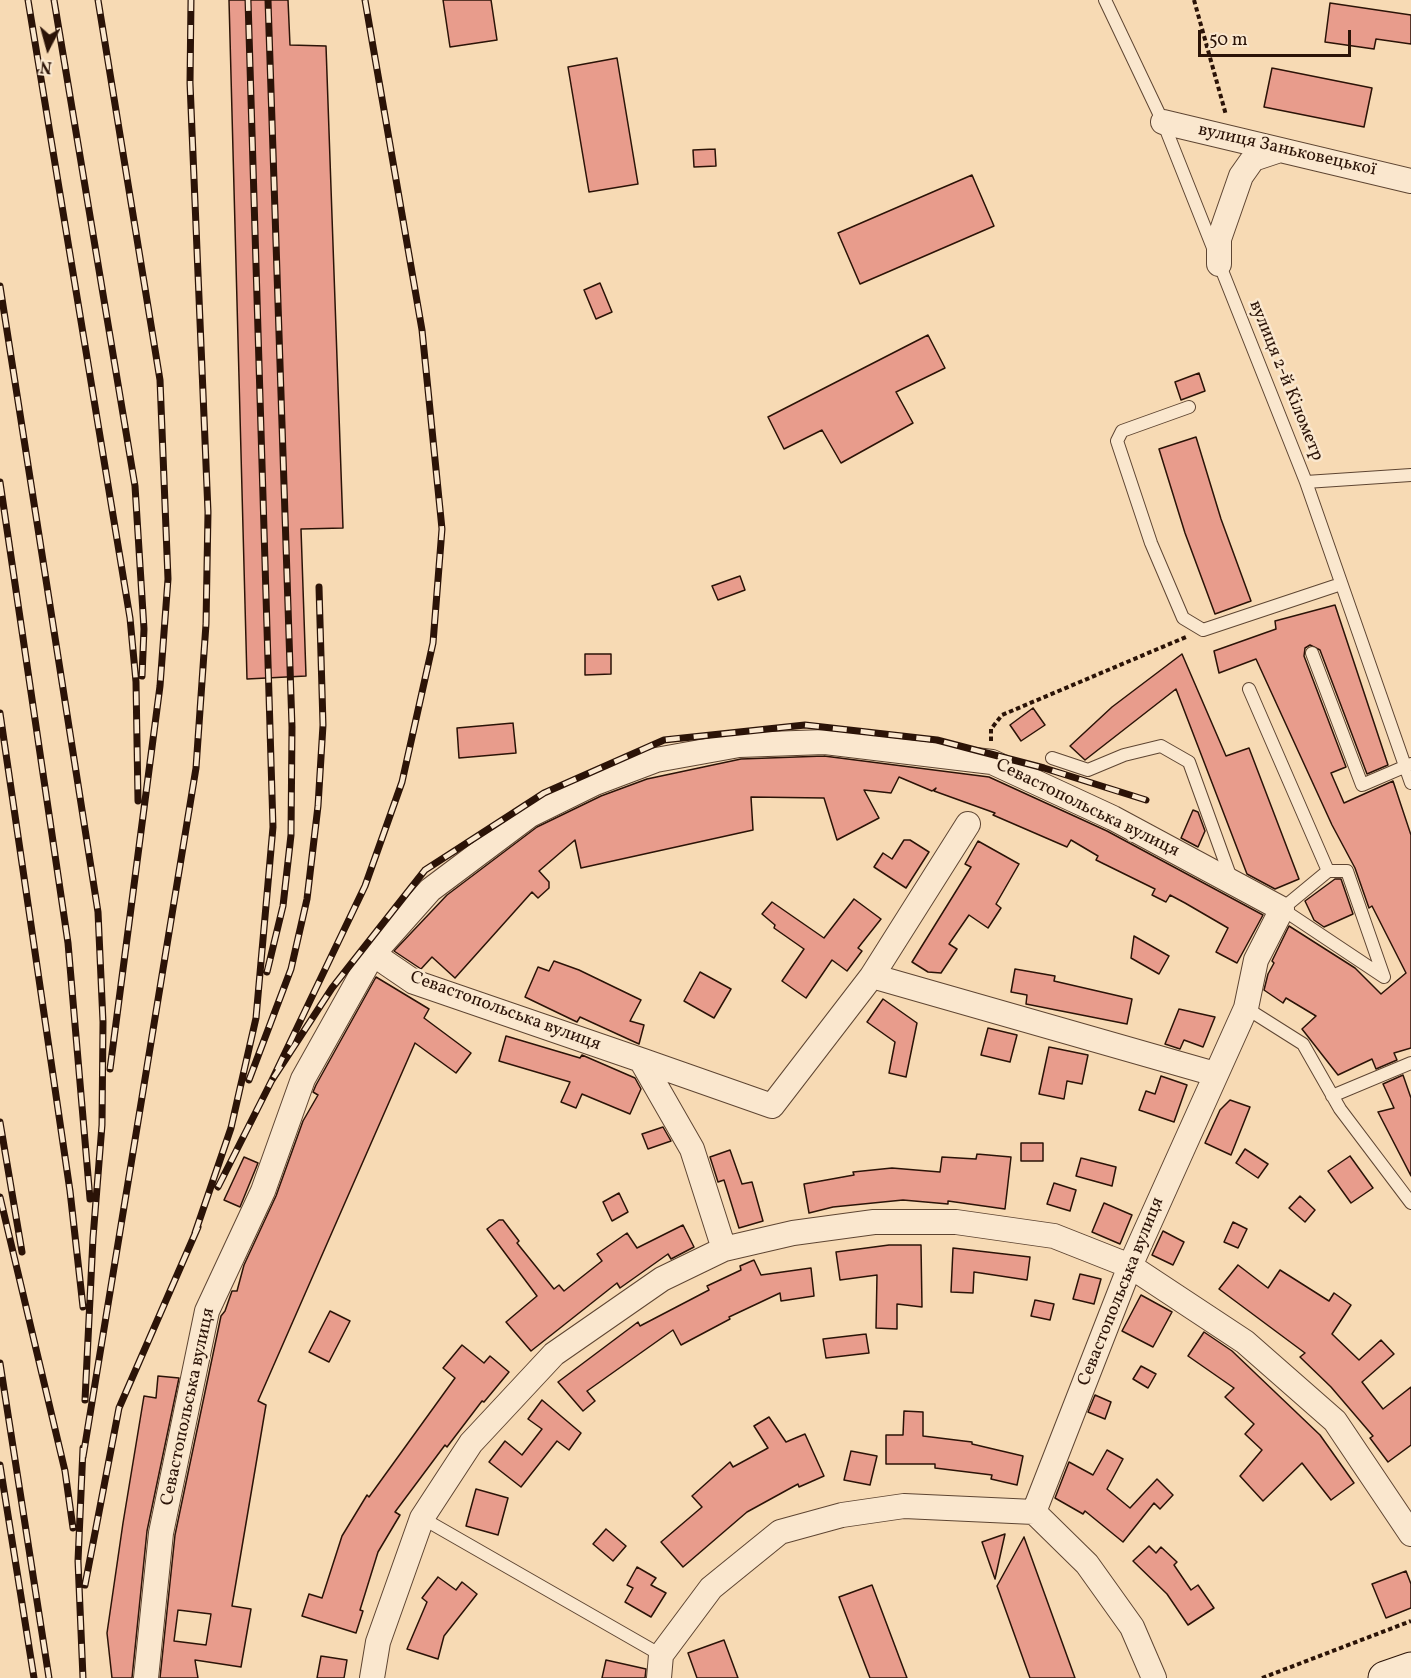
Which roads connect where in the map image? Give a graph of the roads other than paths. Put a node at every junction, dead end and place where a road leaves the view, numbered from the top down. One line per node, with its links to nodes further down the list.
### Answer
1 (1105, 0): 2 (lane, вулиця 2-й Кілометр)
2 (1163, 122): 3 (street, вулиця Заньковецької); 5 (lane, вулиця 2-й Кілометр)
3 (1280, 150): 4 (street, вулиця Заньковецької); 5 (street)
4 (1411, 181)
5 (1219, 264): 8 (lane, вулиця 2-й Кілометр)
6 (1189, 407): 9 (lane)
7 (1411, 475): 8 (lane)
8 (1306, 482): 9 (lane, вулиця 2-й Кілометр)
9 (1341, 584): 13 (lane, вулиця 2-й Кілометр)
10 (1312, 653): 13 (lane)
11 (1249, 690): 16 (lane)
12 (1052, 758): 17 (lane)
13 (1408, 765): 14 (lane, вулиця 2-й Кілометр)
14 (1411, 783)
15 (968, 824): 20 (street, Севастопольська вулиця)
16 (1328, 871): 18 (lane); 18 (lane)
17 (1232, 882): 18 (street, Севастопольська вулиця); 19 (street, Севастопольська вулиця)
18 (1282, 909): 21 (street, Севастопольська вулиця)
19 (373, 954): 22 (street, Севастопольська вулиця); 34 (street, Севастопольська вулиця)
20 (872, 976): 22 (street, Севастопольська вулиця); 24 (street)
21 (1246, 1008): 24 (street, Севастопольська вулиця); 25 (lane)
22 (641, 1060): 27 (street)
23 (1411, 1063): 25 (lane)
24 (1215, 1074): 28 (street, Севастопольська вулиця)
25 (1332, 1096): 26 (lane)
26 (1411, 1203)
27 (724, 1249): 28 (street); 30 (street)
28 (1130, 1266): 29 (street, Севастопольська вулиця); 31 (street)
29 (1034, 1512): 32 (street); 36 (street)
30 (422, 1518): 32 (lane); 35 (street)
31 (1411, 1534)
32 (660, 1666)
33 (1411, 1669): 37 (main road)
34 (146, 1678)
35 (372, 1678)
36 (1154, 1678)
37 (1385, 1678)

